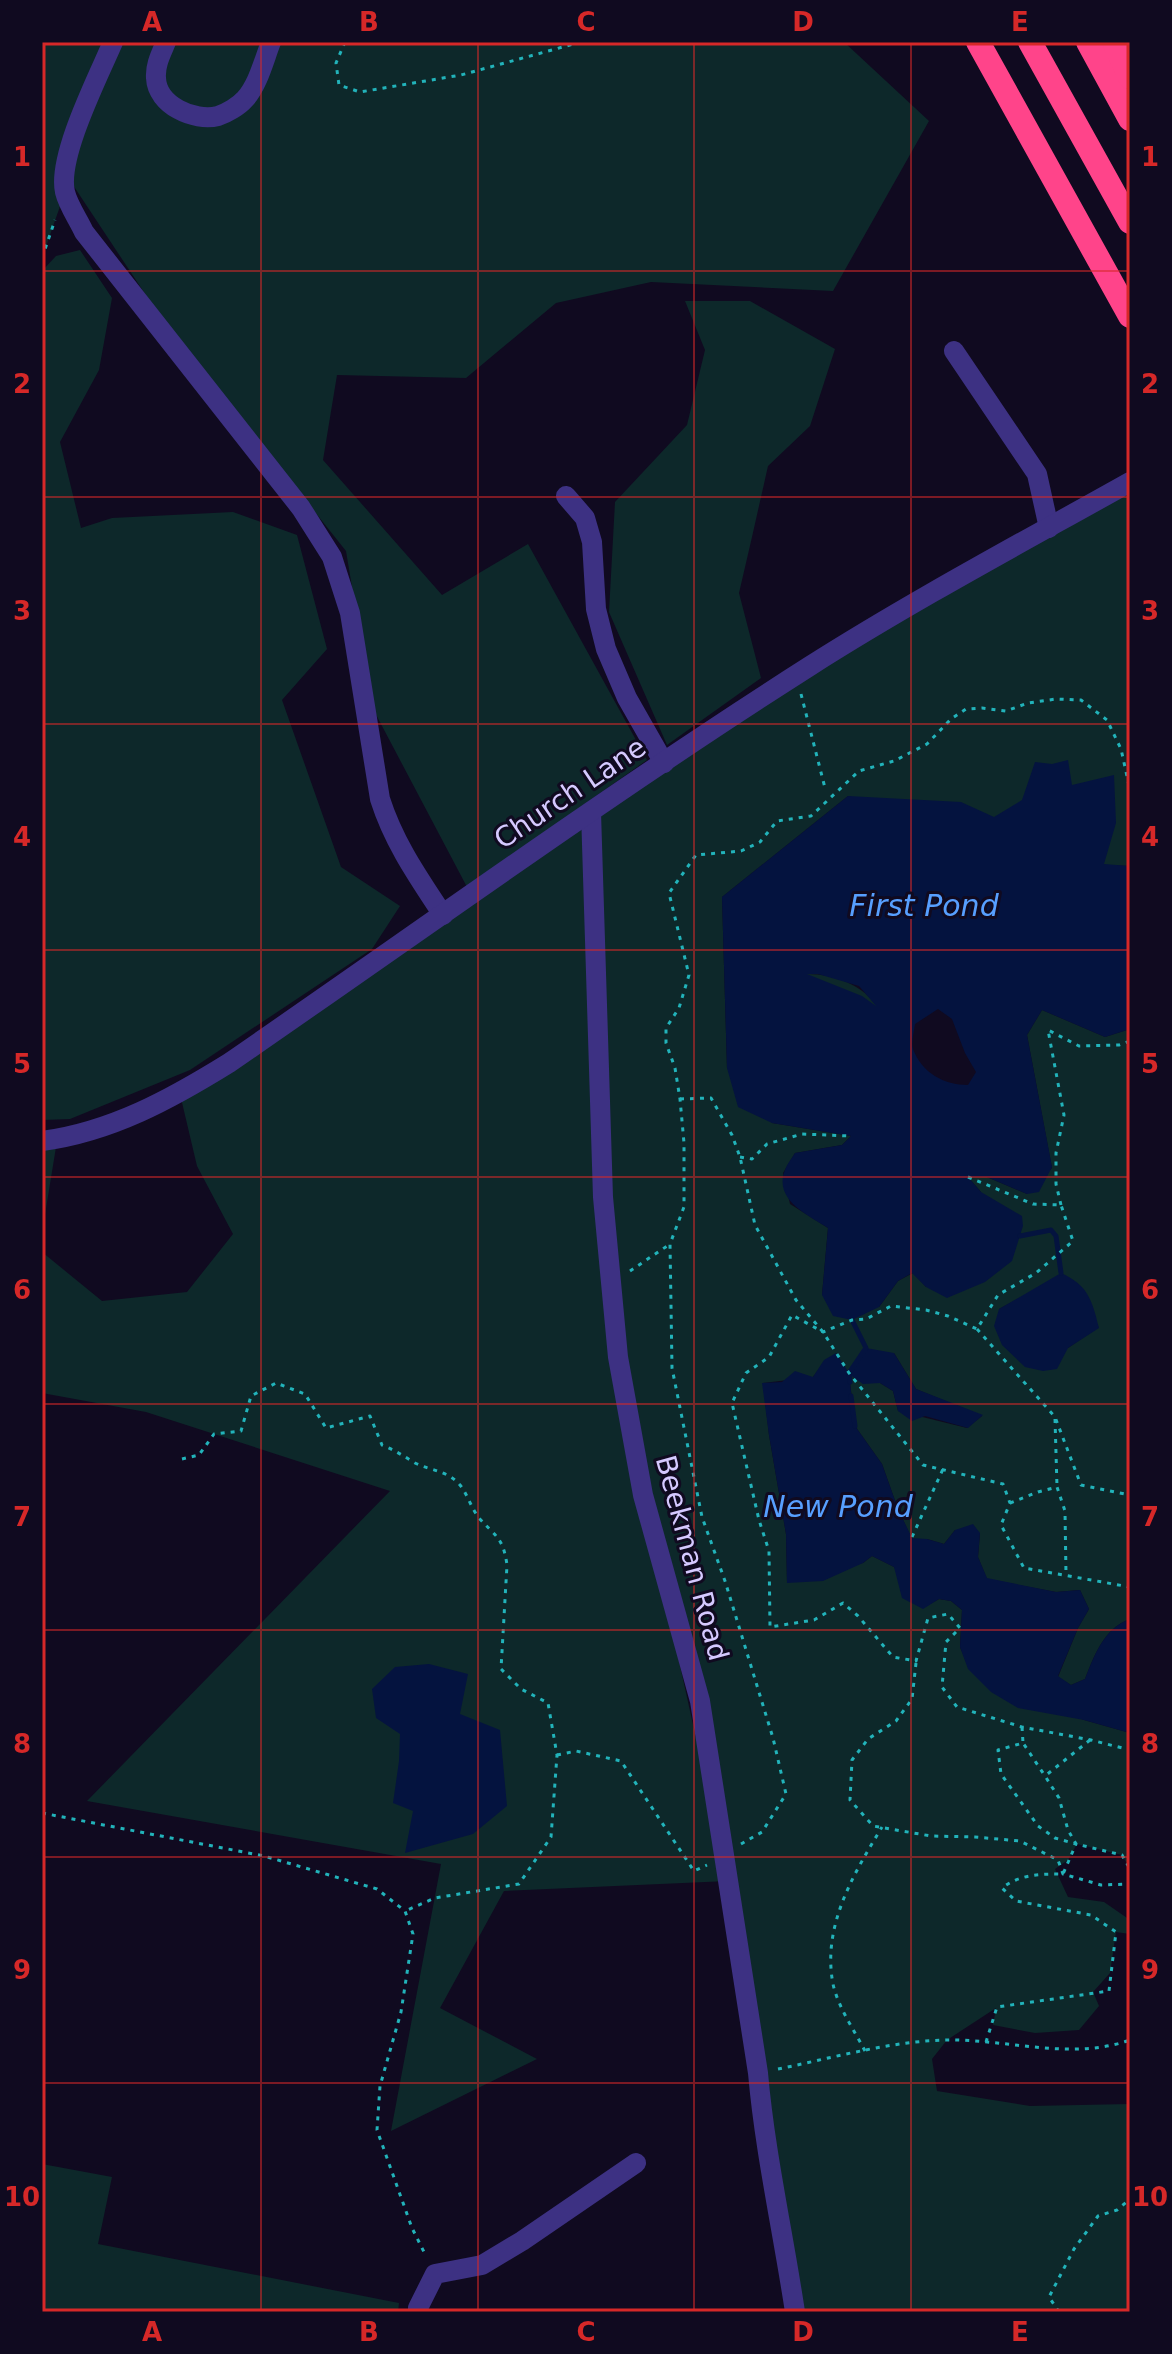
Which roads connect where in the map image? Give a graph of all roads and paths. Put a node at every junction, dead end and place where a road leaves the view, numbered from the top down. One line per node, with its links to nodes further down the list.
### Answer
1 (113, 42): 12 (street)
2 (166, 42): 3 (street)
3 (271, 42)
4 (345, 42): 5 (path)
5 (581, 42)
6 (978, 42): 15 (highway)
7 (1030, 42): 13 (highway)
8 (1088, 42): 11 (highway)
9 (1114, 42): 10 (highway)
10 (1130, 77)
11 (1130, 119)
12 (65, 192): 14 (path); 25 (street)
13 (1130, 222)
14 (42, 258)
15 (1130, 316)
16 (954, 351): 19 (street)
17 (1130, 482): 19 (street, Church Lane)
18 (566, 496): 21 (street)
19 (1049, 528): 20 (street, Church Lane)
20 (796, 675): 21 (street, Church Lane); 22 (path)
21 (664, 763): 24 (street, Church Lane)
22 (825, 788)
23 (1130, 790): 27 (path)
24 (591, 812): 25 (street, Church Lane); 56 (street, Beekman Road)
25 (443, 915): 29 (street, Church Lane)
26 (1130, 1041): 32 (path)
27 (680, 1099): 30 (path); 33 (path)
28 (851, 1136): 30 (path)
29 (42, 1141)
30 (740, 1157): 36 (path)
31 (968, 1177): 32 (path)
32 (1061, 1205): 35 (path)
33 (670, 1244): 34 (path); 56 (path)
34 (625, 1274)
35 (977, 1329): 36 (path); 37 (path)
36 (823, 1332): 39 (path); 46 (path)
37 (1055, 1417): 40 (path); 41 (path)
38 (182, 1459): 51 (path)
39 (943, 1469): 42 (path); 43 (path)
40 (1057, 1487): 42 (path); 44 (path)
41 (1130, 1495)
42 (1010, 1503): 44 (path)
43 (912, 1537)
44 (1066, 1575): 45 (path)
45 (1130, 1587)
46 (916, 1661): 47 (path); 54 (path)
47 (1022, 1727): 48 (path); 49 (path)
48 (1091, 1740): 50 (path); 52 (path)
49 (1023, 1743): 52 (path); 55 (path)
50 (1130, 1750)
51 (557, 1755): 56 (path); 60 (path)
52 (1045, 1776): 55 (path)
53 (42, 1813): 60 (path)
54 (882, 1827): 58 (path); 63 (path)
55 (1076, 1844): 57 (path); 58 (path)
56 (724, 1854): 64 (street, Beekman Road)
57 (1130, 1869)
58 (1063, 1874): 59 (path); 62 (path)
59 (1130, 1884)
60 (405, 1911): 67 (path)
61 (1130, 2040): 62 (path)
62 (986, 2042): 63 (path)
63 (865, 2051): 64 (path)
64 (758, 2073): 69 (street, Beekman Road)
65 (636, 2163): 67 (street)
66 (1130, 2199): 70 (path)
67 (435, 2274): 68 (street)
68 (418, 2312)
69 (795, 2312)
70 (1059, 2312)

